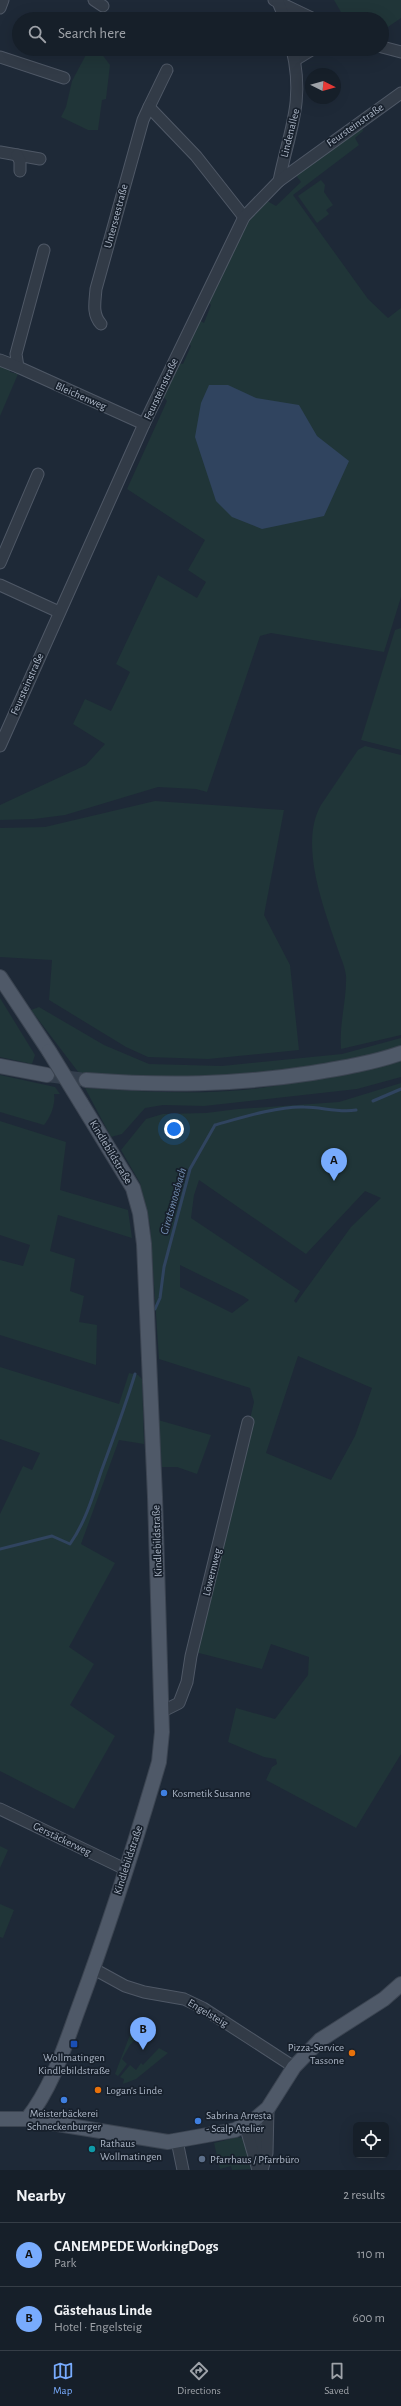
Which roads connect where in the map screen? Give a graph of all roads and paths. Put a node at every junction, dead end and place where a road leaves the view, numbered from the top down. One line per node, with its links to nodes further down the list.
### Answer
1 (3, 0): 3 (street)
2 (276, 1): 4 (street); 5 (street)
3 (0, 8)
4 (282, 12)
5 (299, 12)
6 (392, 50): 9 (street)
7 (294, 56): 18 (street, Lindenallee)
8 (0, 57): 11 (street)
9 (401, 60)
10 (167, 70): 13 (street, Unterseestraße)
11 (64, 78)
12 (401, 93): 18 (street, Feursteinstraße)
13 (149, 107): 19 (street); 21 (street, Unterseestraße)
14 (0, 152): 15 (street)
15 (17, 155): 16 (street); 17 (street)
16 (40, 159)
17 (20, 172)
18 (279, 181): 19 (street, Feursteinstraße)
19 (244, 217): 24 (street, Feursteinstraße)
20 (44, 250): 23 (street)
21 (101, 324)
22 (0, 360): 23 (street, Bleichenweg)
23 (18, 367): 24 (street, Bleichenweg)
24 (144, 424): 28 (street, Feursteinstraße)
25 (38, 474): 26 (street)
26 (0, 563)
27 (0, 585): 28 (street)
28 (59, 612): 29 (street, Feursteinstraße)
29 (0, 746)
30 (0, 977): 36 (main road, Kindlebildstraße, bridge)
31 (401, 1053): 34 (main road)
32 (0, 1066): 33 (main road)
33 (47, 1075)
34 (86, 1080)
35 (248, 1422): 36 (street, Löwernweg)
36 (162, 1711): 38 (main road, Kindlebildstraße)
37 (0, 1809): 38 (street, Gerstäckerweg)
38 (125, 1869): 39 (main road, Kindlebildstraße)
39 (94, 1969): 41 (street, Engelsteig); 44 (main road, Kindlebildstraße)
40 (401, 1984): 41 (main road)
41 (294, 2066): 42 (main road)
42 (268, 2108): 45 (main road); 47 (street)
43 (0, 2119): 44 (main road)
44 (27, 2119): 46 (main road)
45 (248, 2123): 46 (main road); 47 (street)
46 (177, 2141): 48 (street)
47 (261, 2169)
48 (183, 2170)

